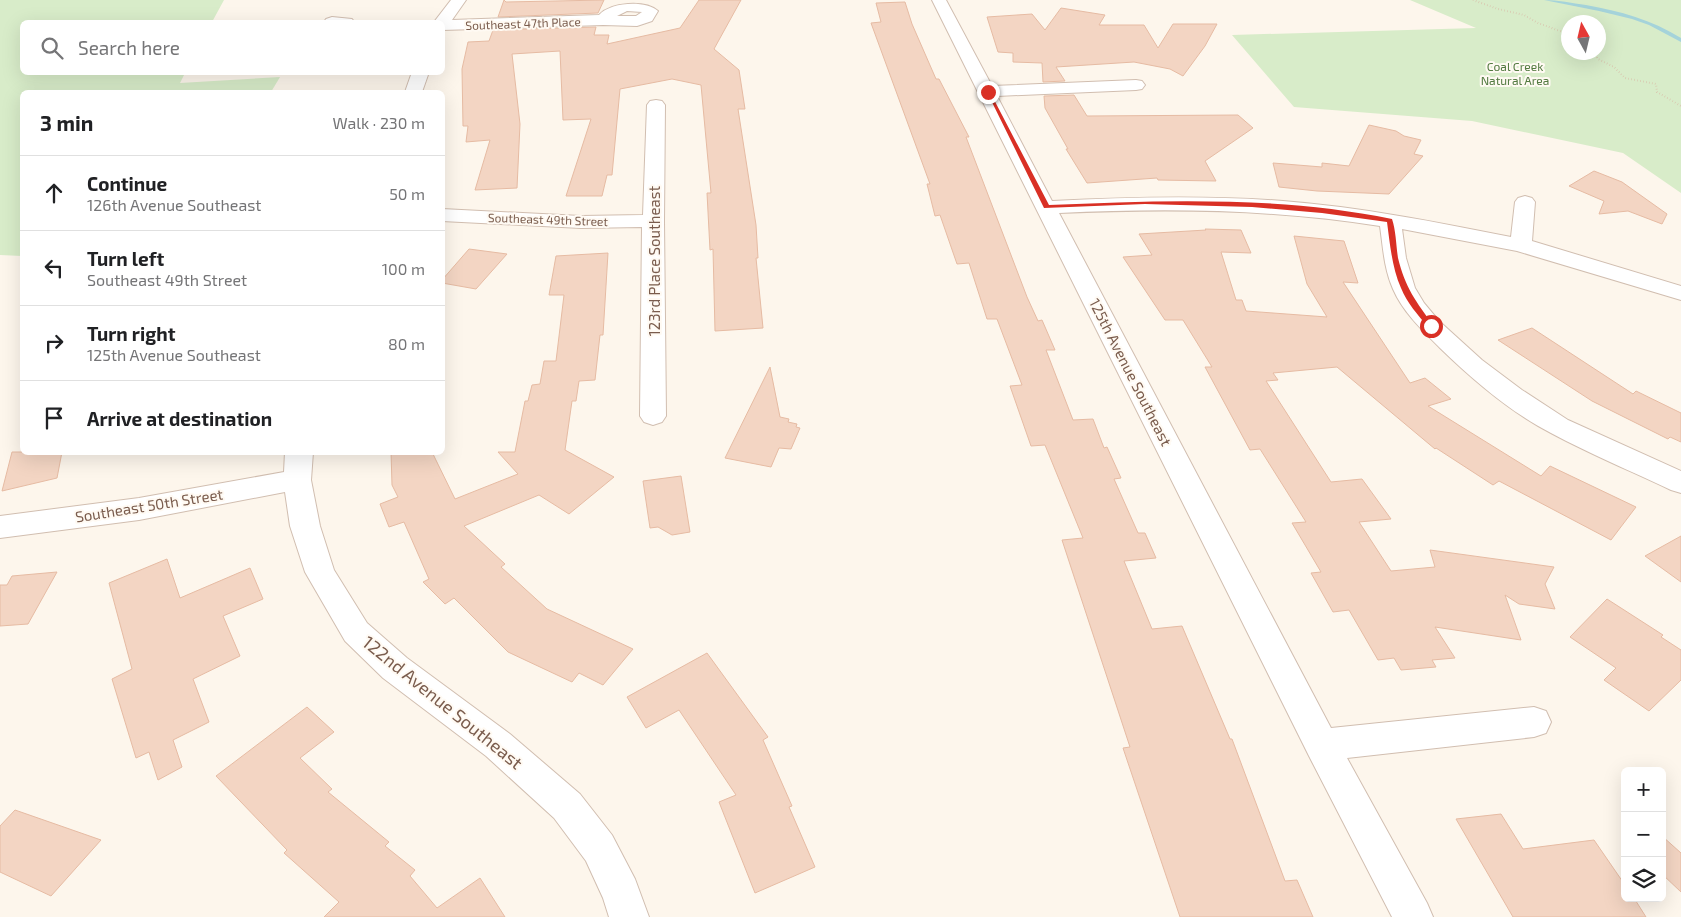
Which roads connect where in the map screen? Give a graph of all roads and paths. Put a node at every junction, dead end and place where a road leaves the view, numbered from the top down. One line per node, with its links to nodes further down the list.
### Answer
1 (459, 0): 4 (street)
2 (939, 0): 12 (street, 125th Avenue Southeast)
3 (1473, 0): 7 (path)
4 (445, 20)
5 (603, 20): 6 (street, Southeast 47th Place)
6 (445, 24)
7 (1561, 31)
8 (1600, 60): 14 (path)
9 (420, 75): 11 (street)
10 (1136, 85): 12 (street)
11 (415, 90)
12 (988, 92): 16 (street, 125th Avenue Southeast)
13 (656, 105): 18 (street, 123rd Place Southeast)
14 (1681, 106)
15 (1525, 202): 20 (street)
16 (1047, 207): 19 (street); 27 (street, 125th Avenue Southeast)
17 (445, 214): 18 (street, Southeast 49th Street)
18 (653, 220): 22 (street, 123rd Place Southeast)
19 (1390, 221): 20 (street); 24 (street)
20 (1521, 245): 21 (street)
21 (1681, 293)
22 (653, 416)
23 (298, 466): 25 (street, Southeast 50th Street); 28 (street, 122nd Avenue Southeast)
24 (1681, 483)
25 (0, 527)
26 (1534, 722): 27 (street)
27 (1321, 745): 29 (street, 125th Avenue Southeast)
28 (629, 917)
29 (1414, 917)

